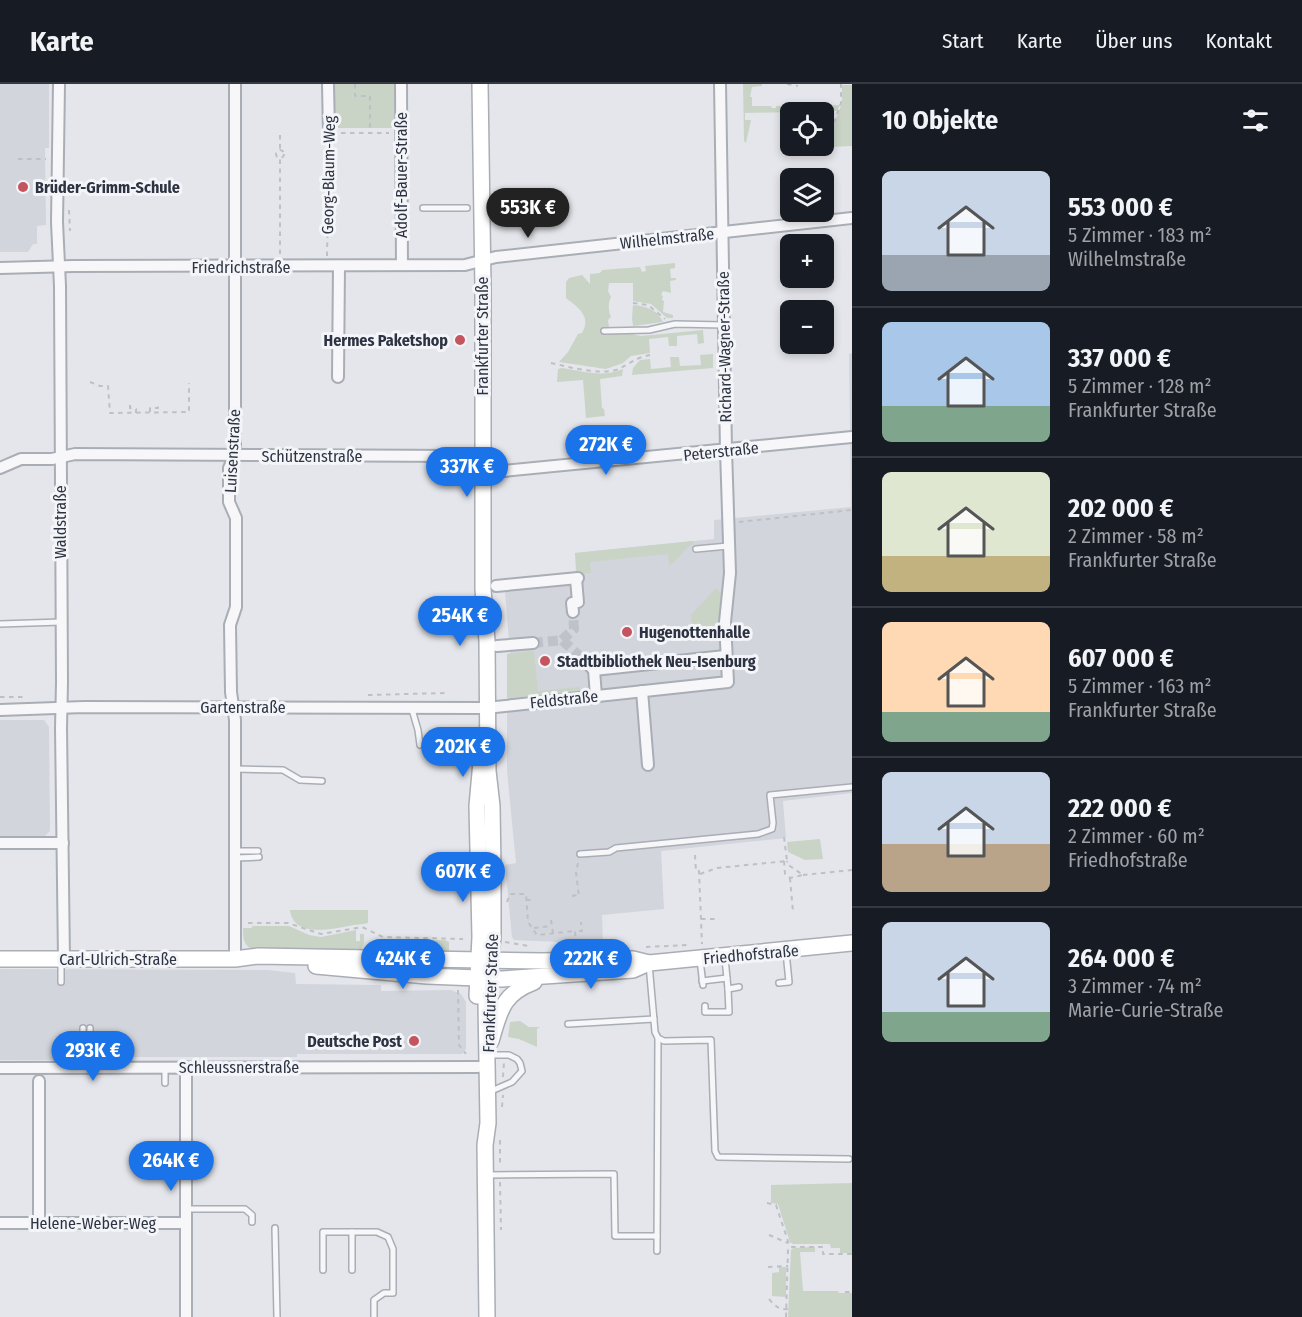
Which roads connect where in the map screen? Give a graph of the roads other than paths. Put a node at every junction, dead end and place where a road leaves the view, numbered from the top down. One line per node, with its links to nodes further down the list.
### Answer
1 (59, 84): 17 (street, Waldstraße)
2 (235, 84): 15 (street, Luisenstraße)
3 (328, 84): 7 (street, Georg-Blaum-Weg)
4 (401, 84): 13 (street, Adolf-Bauer-Straße)
5 (480, 84): 12 (main road, Frankfurter Straße)
6 (720, 84): 11 (street, Richard-Wagner-Straße)
7 (329, 133)
8 (423, 208): 9 (lane)
9 (467, 208)
10 (852, 218): 11 (street, Wilhelmstraße)
11 (722, 232): 12 (street, Wilhelmstraße); 18 (street, Richard-Wagner-Straße)
12 (482, 260): 13 (street, Friedrichstraße); 24 (main road, Frankfurter Straße)
13 (402, 265): 14 (street, Friedrichstraße)
14 (339, 266): 15 (street, Friedrichstraße); 20 (street)
15 (236, 267): 17 (street, Friedrichstraße); 23 (street, Luisenstraße)
16 (0, 268): 17 (street, Friedrichstraße)
17 (59, 268): 25 (street, Waldstraße)
18 (724, 326): 19 (lane); 22 (street, Richard-Wagner-Straße)
19 (604, 331)
20 (338, 377)
21 (852, 437): 22 (street, Peterstraße)
22 (726, 450): 27 (street, Peterstraße); 28 (street, Richard-Wagner-Straße)
23 (235, 454): 24 (street, Schützenstraße); 25 (street, Schützenstraße); 42 (street, Luisenstraße)
24 (483, 454): 27 (main road, Frankfurter Straße)
25 (60, 456): 26 (street, Schützenstraße); 32 (street, Waldstraße)
26 (0, 468)
27 (483, 473): 30 (main road, Frankfurter Straße)
28 (728, 546): 29 (lane); 36 (street, Richard-Wagner-Straße)
29 (696, 549)
30 (490, 587): 31 (street); 45 (main road, Frankfurter Straße)
31 (573, 612)
32 (61, 622): 33 (lane); 44 (street, Waldstraße)
33 (0, 624)
34 (533, 643): 35 (street)
35 (497, 646)
36 (725, 656): 38 (street, Feldstraße); 39 (street, Richard-Wagner-Straße)
37 (585, 661): 38 (street)
38 (594, 670): 41 (street)
39 (728, 682): 40 (street, Feldstraße)
40 (642, 691): 41 (street, Feldstraße); 48 (street)
41 (596, 696): 45 (street, Feldstraße)
42 (232, 706): 43 (street, Gartenstraße); 44 (street, Gartenstraße); 49 (street, Luisenstraße)
43 (411, 706): 45 (street, Gartenstraße); 47 (lane)
44 (62, 708): 46 (street, Gartenstraße); 53 (street, Waldstraße)
45 (484, 708): 64 (main road, Frankfurter Straße)
46 (0, 710)
47 (420, 745)
48 (648, 765)
49 (235, 769): 50 (lane); 54 (street, Luisenstraße)
50 (322, 781)
51 (852, 787): 56 (lane)
52 (0, 843): 53 (street)
53 (63, 843): 62 (street, Waldstraße)
54 (236, 854): 55 (lane); 63 (street, Luisenstraße)
55 (258, 854)
56 (580, 854)
57 (852, 944): 58 (main road, Friedhofstraße)
58 (786, 950): 60 (main road, Friedhofstraße); 70 (lane)
59 (701, 951): 60 (main road, Friedhofstraße); 65 (main road, Friedhofstraße); 68 (lane)
60 (725, 956): 68 (lane)
61 (0, 959): 62 (main road, Carl-Ulrich-Straße)
62 (62, 959): 63 (main road, Carl-Ulrich-Straße); 69 (lane)
63 (235, 959): 64 (main road, Carl-Ulrich-Straße); 67 (main road, Carl-Ulrich-Straße)
64 (485, 959): 65 (main road, Friedhofstraße); 67 (main road, Frankfurter Straße)
65 (649, 963): 66 (main road, Friedhofstraße); 74 (lane)
66 (545, 977): 67 (main road, Friedhofstraße); 78 (main road)
67 (484, 978): 78 (main road, Frankfurter Straße)
68 (727, 978): 72 (lane)
69 (61, 982)
70 (779, 983)
71 (740, 987): 72 (lane)
72 (728, 988): 73 (lane)
73 (705, 1006)
74 (654, 1019): 75 (lane); 77 (lane)
75 (568, 1024)
76 (87, 1028): 79 (lane)
77 (658, 1038): 87 (lane); 96 (lane)
78 (482, 1061): 81 (street, Schleussnerstraße); 85 (main road, Frankfurter Straße); 85 (lane); 86 (main road, Frankfurter Straße)
79 (87, 1067): 80 (street, Schleussnerstraße); 82 (street, Schleussnerstraße)
80 (165, 1067): 81 (street, Schleussnerstraße); 84 (lane)
81 (186, 1067): 89 (street)
82 (0, 1068)
83 (39, 1081): 91 (street)
84 (165, 1083)
85 (488, 1093): 86 (main road, Frankfurter Straße)
86 (485, 1145): 88 (main road, Frankfurter Straße)
87 (849, 1159)
88 (493, 1175): 96 (lane); 103 (main road, Frankfurter Straße)
89 (186, 1209): 92 (lane); 93 (street)
90 (0, 1222): 91 (street, Helene-Weber-Weg)
91 (39, 1222): 93 (street, Helene-Weber-Weg)
92 (252, 1222)
93 (186, 1223): 100 (street)
94 (275, 1228): 101 (lane)
95 (352, 1232): 98 (lane); 99 (lane); 102 (lane)
96 (657, 1236): 97 (lane)
97 (657, 1251)
98 (323, 1270)
99 (352, 1270)
100 (186, 1317)
101 (277, 1317)
102 (374, 1317)
103 (487, 1317)

